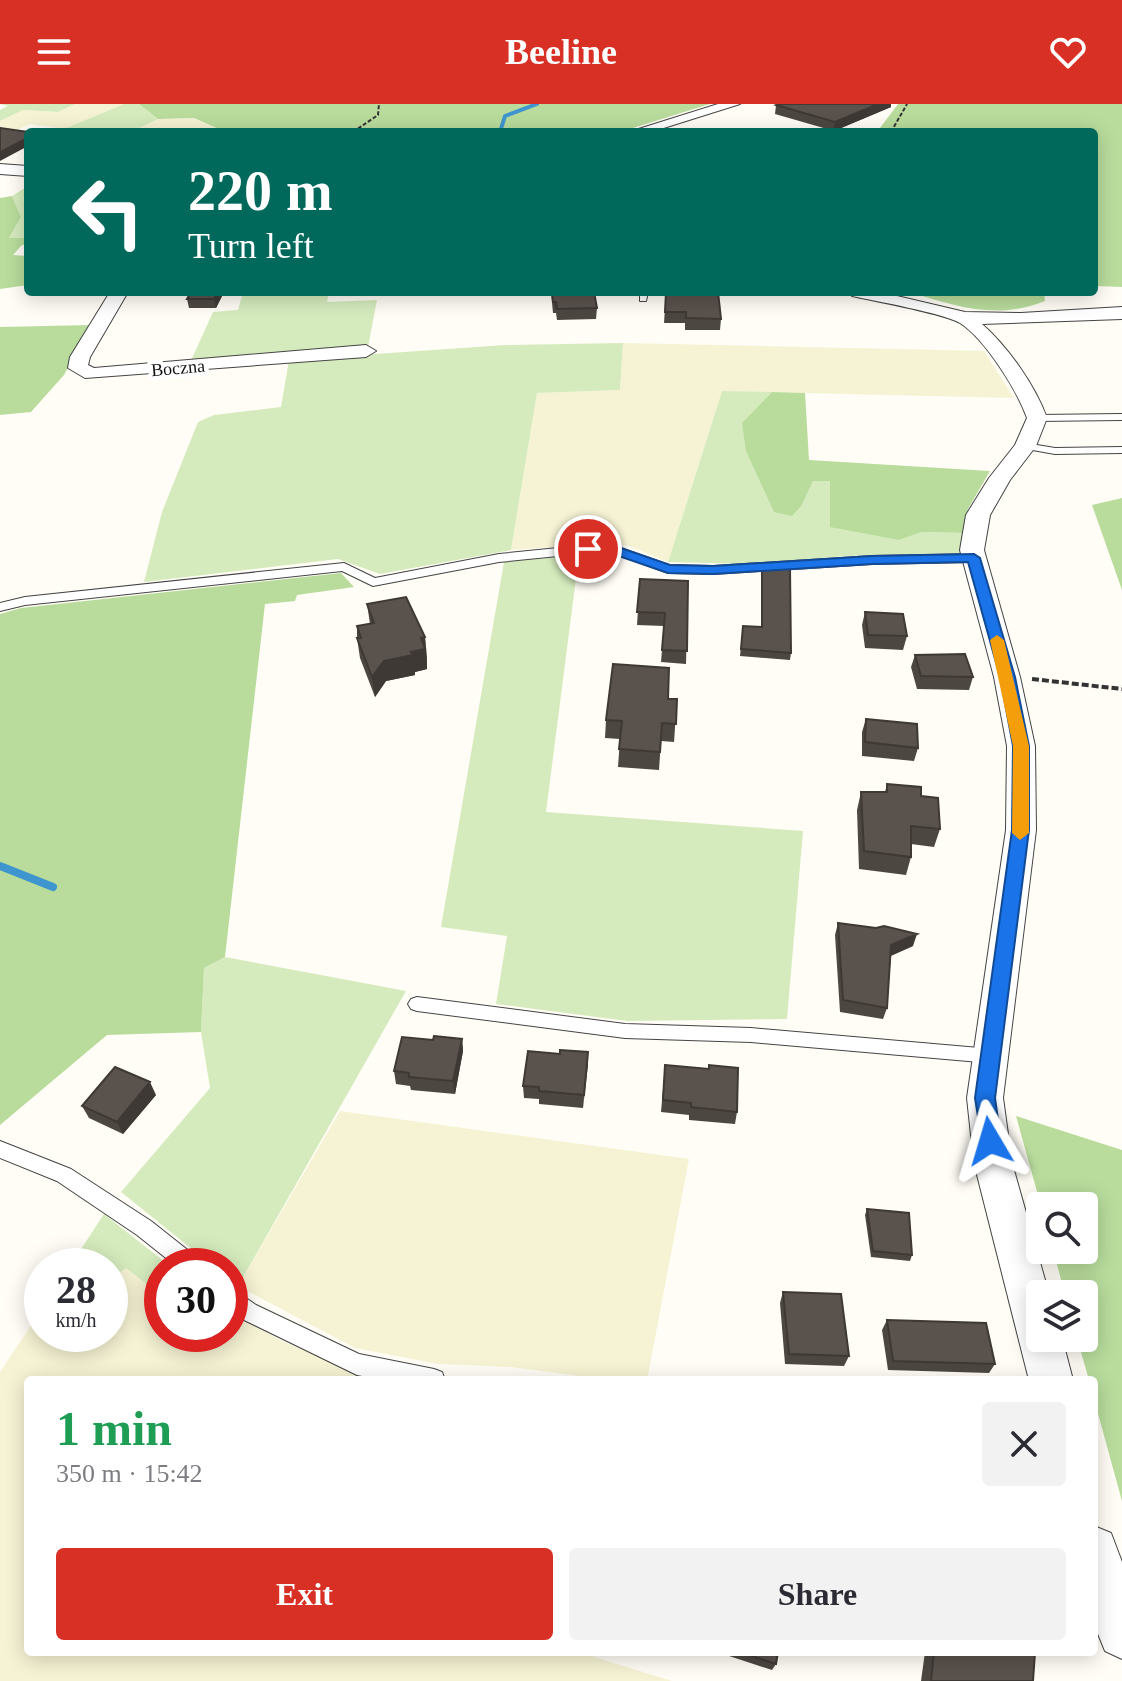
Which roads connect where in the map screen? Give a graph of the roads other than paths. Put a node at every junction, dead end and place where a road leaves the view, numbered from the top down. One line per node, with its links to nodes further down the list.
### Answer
1 (733, 104): 2 (street)
2 (650, 128)
3 (0, 169): 4 (street)
4 (24, 171)
5 (117, 296): 9 (street, Boczna)
6 (874, 296): 8 (street)
7 (1122, 313): 8 (street)
8 (965, 318): 11 (street)
9 (366, 351)
10 (1122, 417): 11 (lane)
11 (1037, 418): 12 (street)
12 (1025, 446): 13 (lane); 14 (street)
13 (1122, 450)
14 (974, 558): 15 (lane); 17 (street)
15 (0, 607)
16 (417, 1004): 17 (lane)
17 (991, 1056): 20 (street)
18 (0, 1149): 19 (lane)
19 (169, 1248)
20 (1026, 1285)
21 (248, 1311): 23 (lane)
22 (1044, 1352): 24 (street)
23 (415, 1376)
24 (1050, 1376)
25 (1098, 1562): 26 (street)
26 (1122, 1634)

